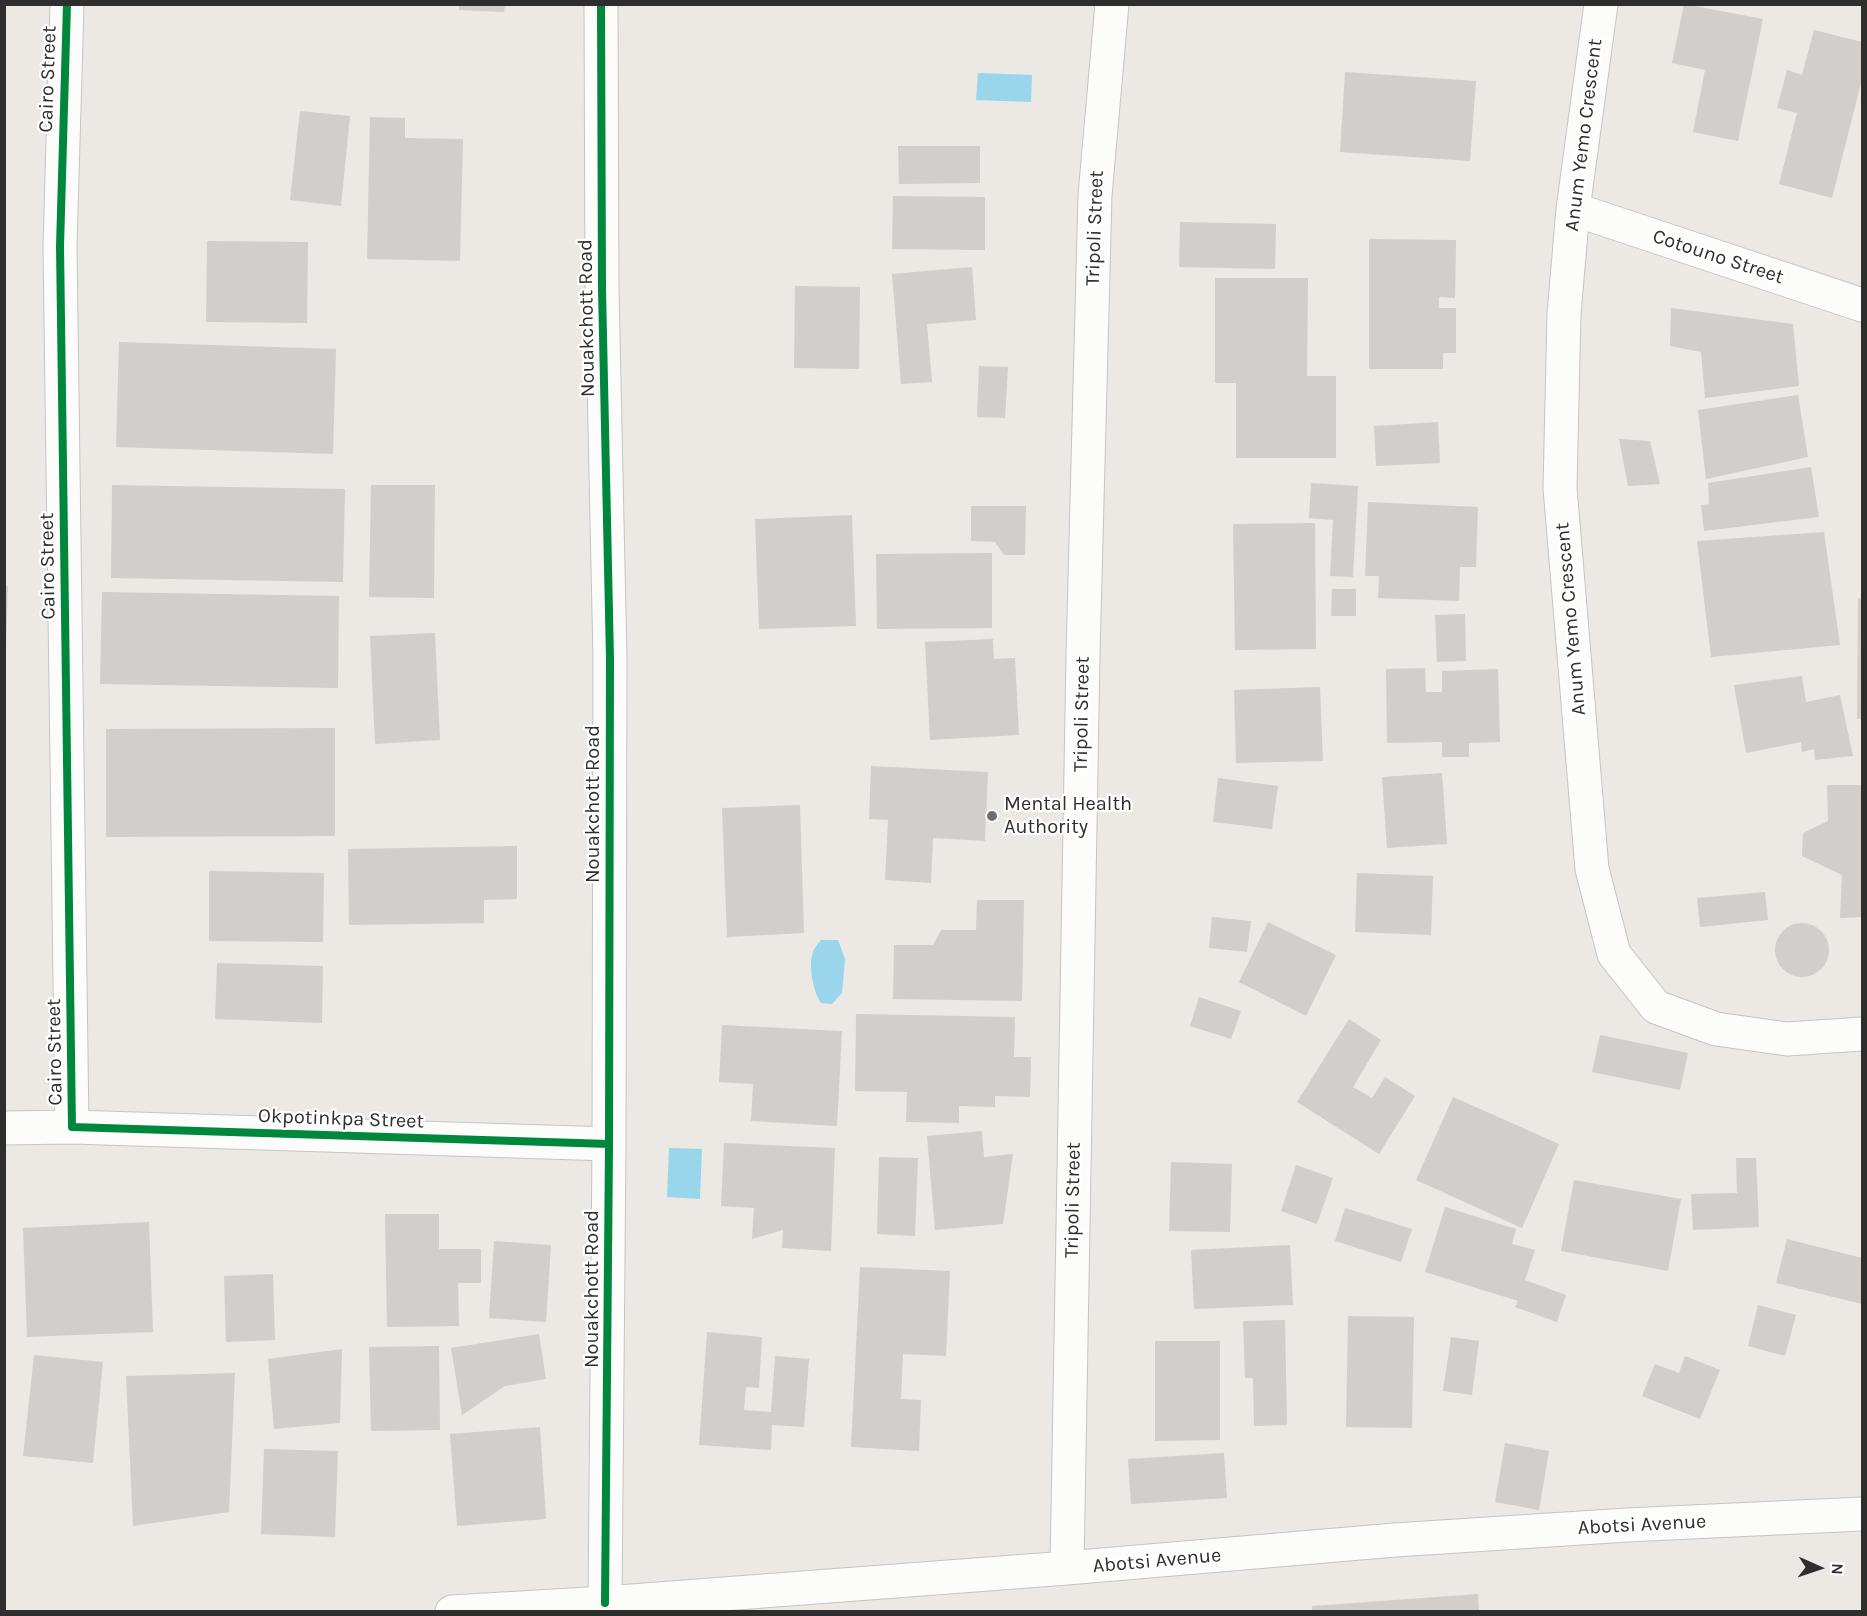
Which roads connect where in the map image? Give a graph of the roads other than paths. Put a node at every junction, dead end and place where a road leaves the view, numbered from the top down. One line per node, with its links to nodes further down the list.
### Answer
1 (67, 4): 8 (street, Cairo Street)
2 (601, 4): 10 (street, Nouakchott Road)
3 (1112, 4): 12 (street, Tripoli Street)
4 (1601, 4): 5 (street, Anum Yemo Crescent)
5 (1573, 209): 6 (street, Cotouno Street); 7 (street, Anum Yemo Crescent)
6 (1863, 305)
7 (1863, 1034)
8 (72, 1127): 9 (street, Okpotinkpa Street); 10 (street, Okpotinkpa Street)
9 (4, 1128)
10 (609, 1144): 13 (street, Nouakchott Road)
11 (1863, 1514): 12 (street, Abotsi Avenue)
12 (1067, 1568): 13 (street, Abotsi Avenue)
13 (605, 1603): 14 (street, Abotsi Avenue)
14 (452, 1611)

